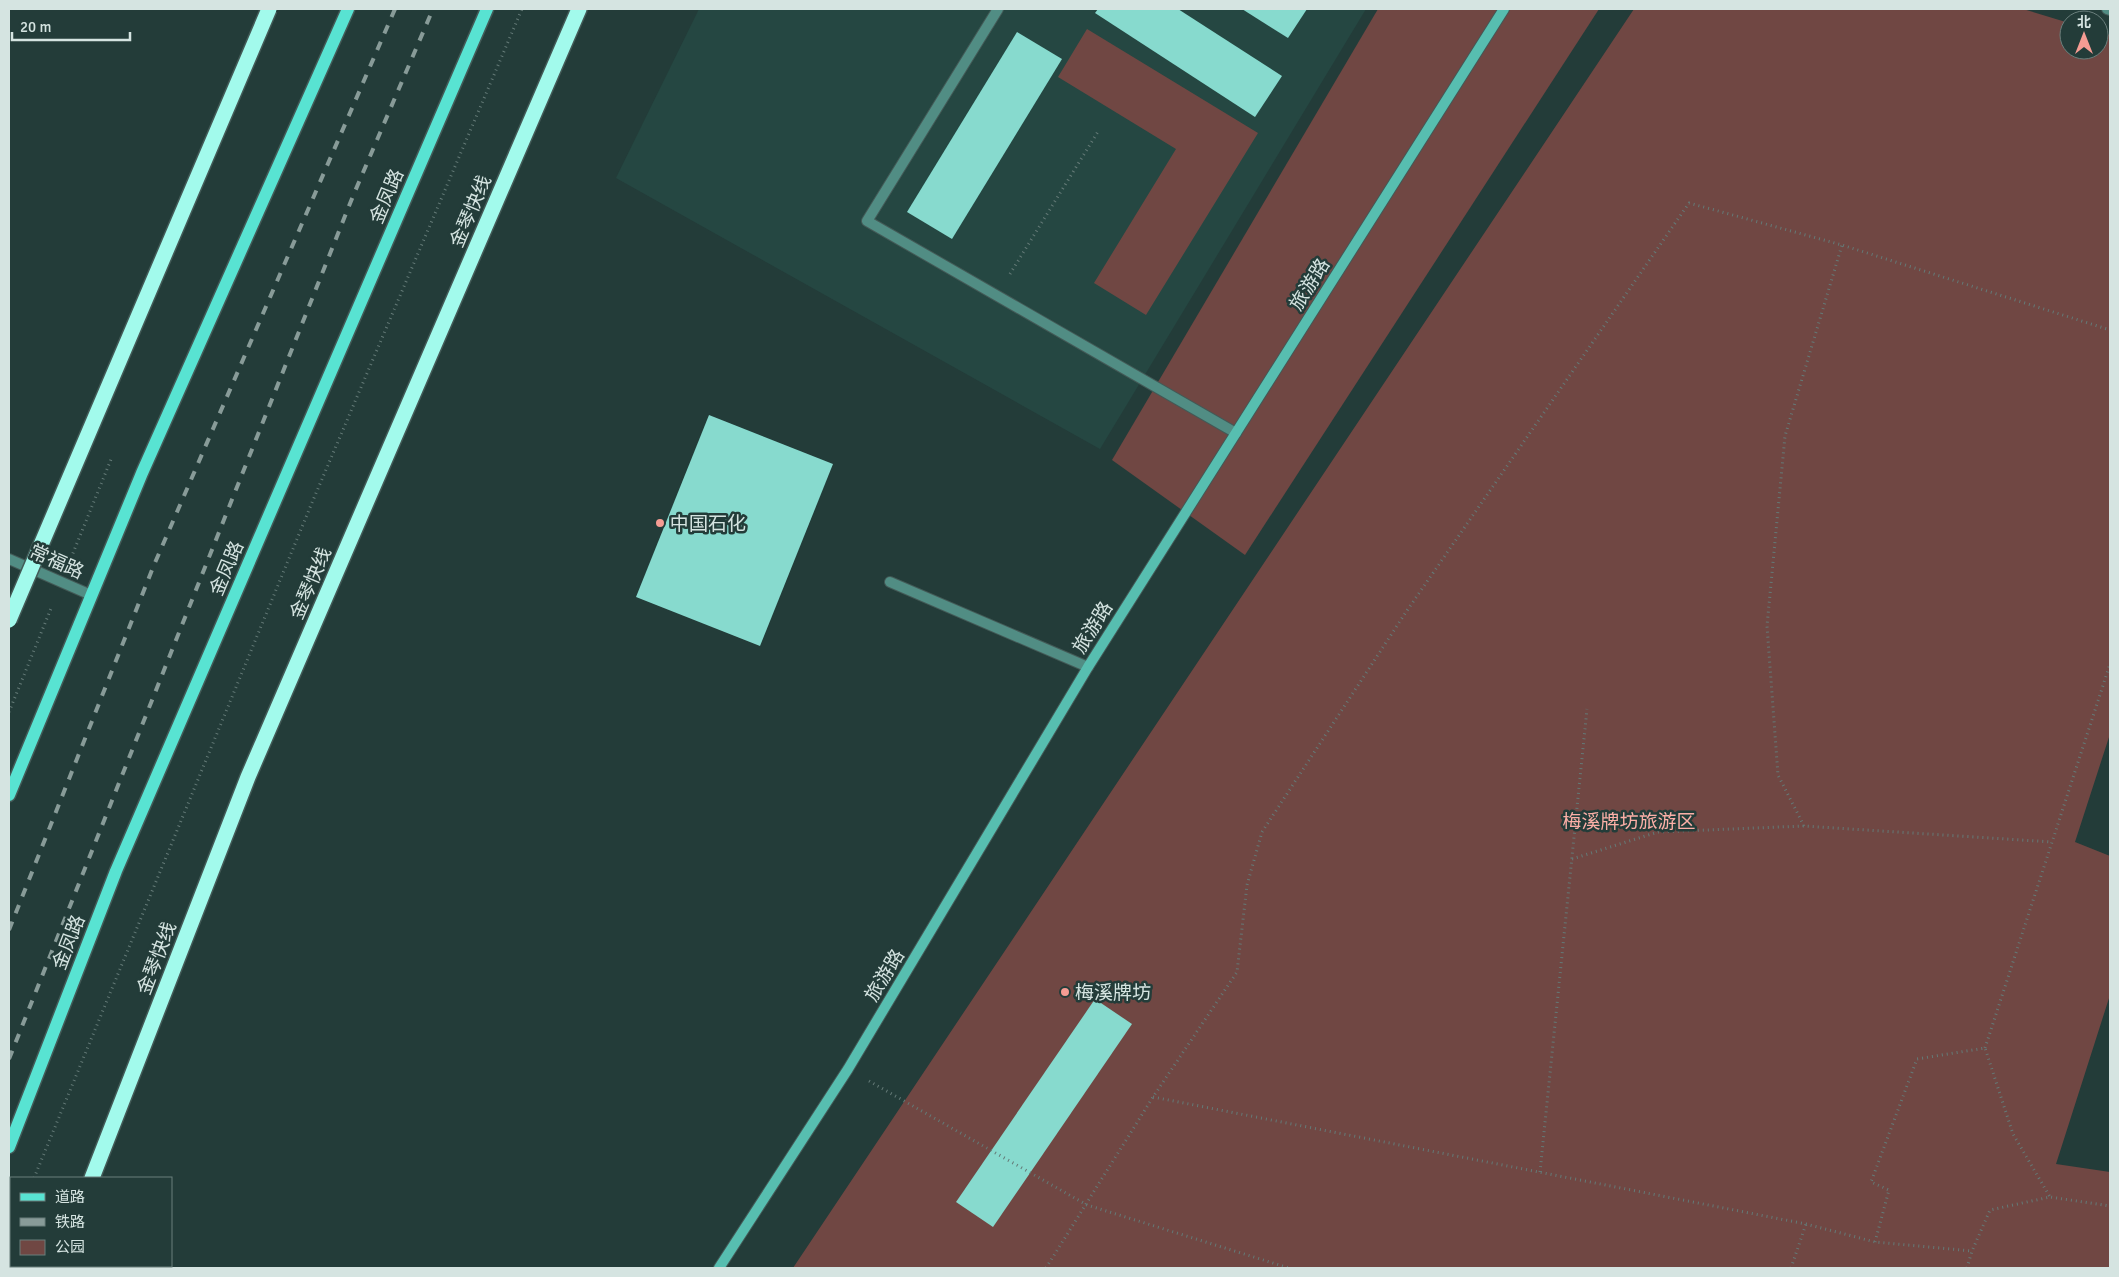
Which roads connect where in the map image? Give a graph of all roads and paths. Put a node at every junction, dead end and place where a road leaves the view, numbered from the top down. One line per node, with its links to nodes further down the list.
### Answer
1 (269, 9): 16 (highway, bridge)
2 (348, 9): 15 (main road)
3 (487, 9): 27 (main road, 金凤路)
4 (522, 9): 29 (path)
5 (578, 9): 30 (highway, 金琴快线)
6 (998, 9): 10 (street)
7 (1504, 9): 12 (street, 旅游路)
8 (1099, 130): 10 (path)
9 (1842, 245): 11 (path); 21 (path); 26 (path)
10 (996, 296): 12 (street)
11 (2110, 330)
12 (1236, 433): 18 (street, 旅游路)
13 (9, 559): 15 (street, 常福路)
14 (890, 582): 18 (street)
15 (91, 595): 20 (main road)
16 (9, 620)
17 (2110, 664): 22 (path)
18 (1088, 667): 25 (street, 旅游路)
19 (1587, 709): 23 (path)
20 (9, 795)
21 (1804, 826): 22 (path); 23 (path)
22 (2052, 842): 24 (path)
23 (1572, 859): 28 (path)
24 (1985, 1048): 31 (path); 35 (path)
25 (848, 1069): 32 (path); 37 (street, 旅游路)
26 (1153, 1096): 28 (path); 32 (path)
27 (9, 1147)
28 (1540, 1172): 34 (path)
29 (34, 1177)
30 (92, 1177)
31 (2050, 1197): 33 (path); 36 (path)
32 (1087, 1205): 38 (path); 39 (path)
33 (2110, 1206)
34 (1806, 1224): 35 (path); 40 (path)
35 (1875, 1242): 36 (path)
36 (1972, 1252): 41 (path)
37 (719, 1268)
38 (1046, 1268)
39 (1288, 1268)
40 (1790, 1268)
41 (1967, 1268)

